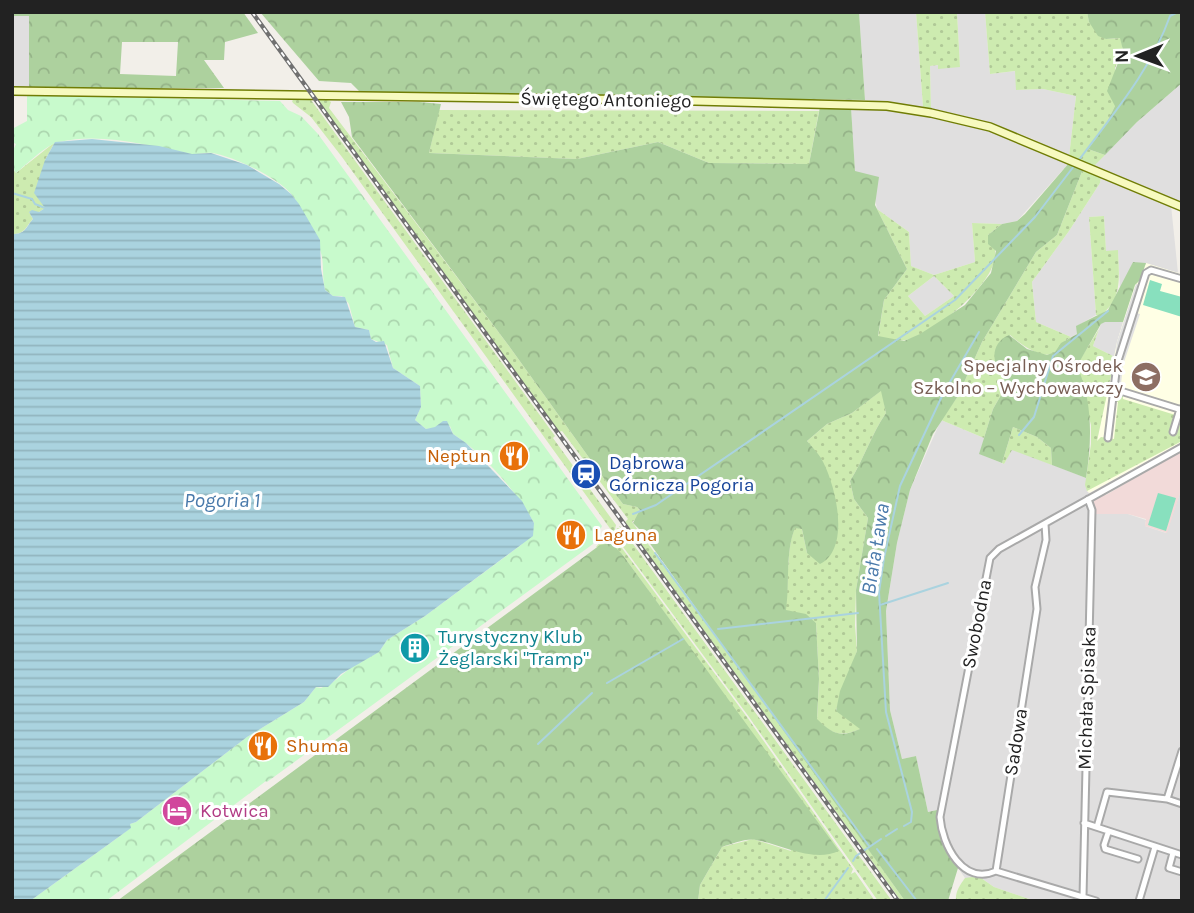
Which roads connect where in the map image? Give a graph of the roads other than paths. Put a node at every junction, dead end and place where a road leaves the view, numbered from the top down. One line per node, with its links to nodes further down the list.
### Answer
1 (12, 91): 2 (street, Świętego Antoniego)
2 (1182, 207)
3 (1182, 279): 4 (street)
4 (1114, 389): 5 (street); 7 (street)
5 (1181, 410): 6 (street)
6 (1173, 432)
7 (1108, 438)
8 (1182, 447): 9 (street, Swobodna)
9 (1088, 499): 10 (street, Swobodna); 14 (street, Michała Spisaka)
10 (1045, 524): 21 (street, Sadowa); 21 (street, Swobodna)
11 (1182, 751): 12 (street)
12 (1167, 799): 13 (street); 15 (street)
13 (1182, 804)
14 (1083, 823): 15 (street); 23 (street, Michała Spisaka)
15 (1097, 827): 16 (street)
16 (1108, 832): 17 (street); 20 (street)
17 (1155, 847): 18 (street); 25 (street)
18 (1173, 853): 19 (street); 22 (street)
19 (1182, 855)
20 (1138, 859)
21 (996, 871): 23 (street)
22 (1182, 872)
23 (1083, 897): 24 (street)
24 (1096, 901)
25 (1139, 901)

